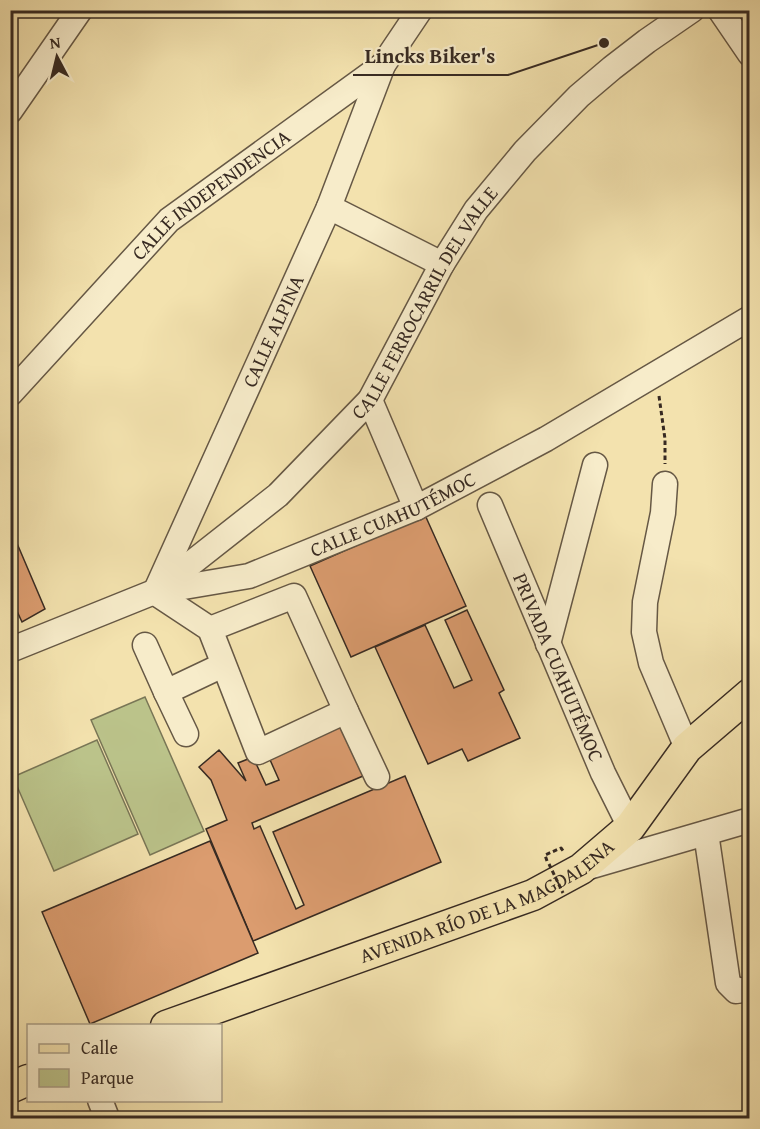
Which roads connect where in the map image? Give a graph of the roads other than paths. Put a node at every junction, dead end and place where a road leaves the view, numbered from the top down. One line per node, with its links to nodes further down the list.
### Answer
1 (81, 10): 7 (street)
2 (420, 10): 6 (street, CALLE INDEPENDENCIA)
3 (693, 10): 9 (street, CALLE FERROCARRIL DEL VALLE)
4 (720, 10): 5 (street)
5 (750, 54)
6 (383, 65): 8 (street, CALLE ALPINA); 11 (street, CALLE INDEPENDENCIA)
7 (10, 111)
8 (329, 207): 9 (street); 17 (street, CALLE ALPINA)
9 (442, 264): 12 (street, CALLE FERROCARRIL DEL VALLE)
10 (750, 318): 16 (street, CALLE CUAHUTÉMOC)
11 (10, 394)
12 (370, 400): 16 (street); 17 (street, CALLE FERROCARRIL DEL VALLE)
13 (596, 465): 19 (street)
14 (665, 484): 27 (street)
15 (490, 505): 19 (street, PRIVADA CUAHUTÉMOC)
16 (416, 508): 17 (street, CALLE CUAHUTÉMOC)
17 (154, 592): 18 (street); 21 (street, CALLE CUAHUTÉMOC)
18 (210, 629): 22 (street); 25 (street)
19 (548, 644): 30 (street, PRIVADA CUAHUTÉMOC)
20 (145, 645): 23 (street)
21 (10, 650)
22 (223, 665): 23 (street); 25 (street)
23 (166, 692): 26 (street)
24 (750, 694): 27 (main road, AVENIDA RÍO DE LA MAGDALENA)
25 (346, 711): 28 (street)
26 (186, 734)
27 (687, 748): 30 (main road, AVENIDA RÍO DE LA MAGDALENA)
28 (377, 777)
29 (750, 820): 31 (street)
30 (630, 827): 32 (main road, AVENIDA RÍO DE LA MAGDALENA)
31 (706, 833): 32 (street); 33 (street)
32 (571, 859): 34 (main road, AVENIDA RÍO DE LA MAGDALENA)
33 (750, 989)
34 (172, 1024)
35 (27, 1080): 36 (main road)
36 (10, 1088)
37 (100, 1102): 38 (street)
38 (107, 1119)

